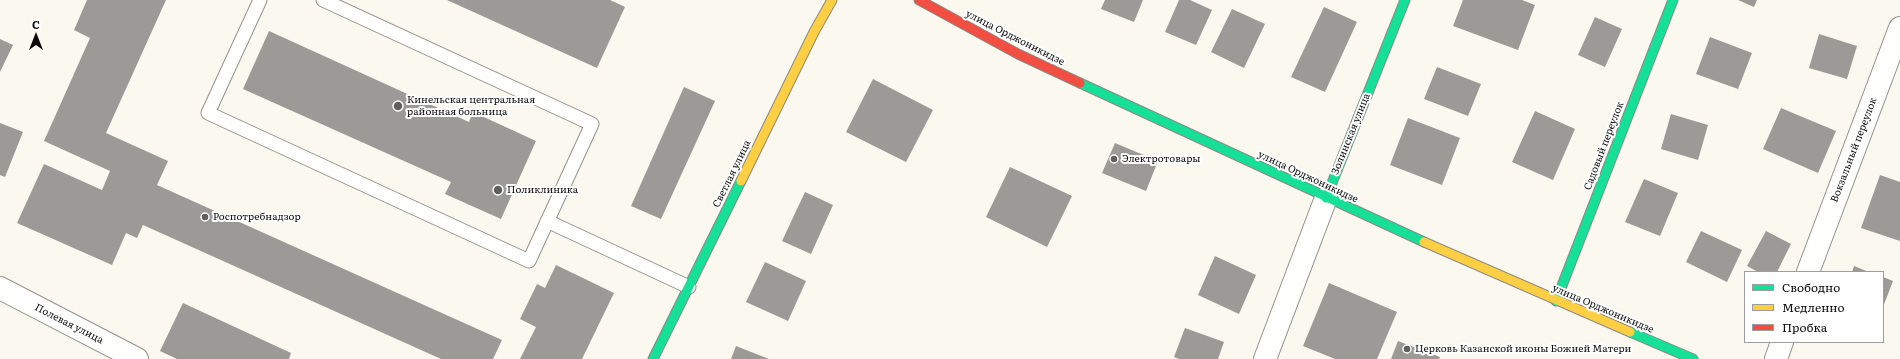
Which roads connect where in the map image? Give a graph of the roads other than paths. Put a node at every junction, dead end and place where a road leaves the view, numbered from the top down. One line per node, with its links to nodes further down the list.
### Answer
1 (260, 0): 9 (lane)
2 (323, 0): 9 (lane)
3 (832, 0): 11 (main road, Светлая улица)
4 (920, 0): 8 (main road, улица Орджоникидзе)
5 (1405, 0): 8 (main road, Золинская улица)
6 (1673, 0): 13 (main road, Садовый переулок)
7 (1900, 28): 10 (street, Вокзальный переулок)
8 (1326, 198): 13 (main road, улица Орджоникидзе); 17 (street, Золинская улица)
9 (547, 221): 11 (lane)
10 (1808, 271)
11 (689, 287): 16 (main road, Светлая улица)
12 (0, 288): 15 (street, Полевая улица)
13 (1556, 301): 18 (main road, улица Орджоникидзе)
14 (1782, 343): 19 (street)
15 (137, 359)
16 (653, 359)
17 (1265, 359)
18 (1693, 359)
19 (1776, 359)

